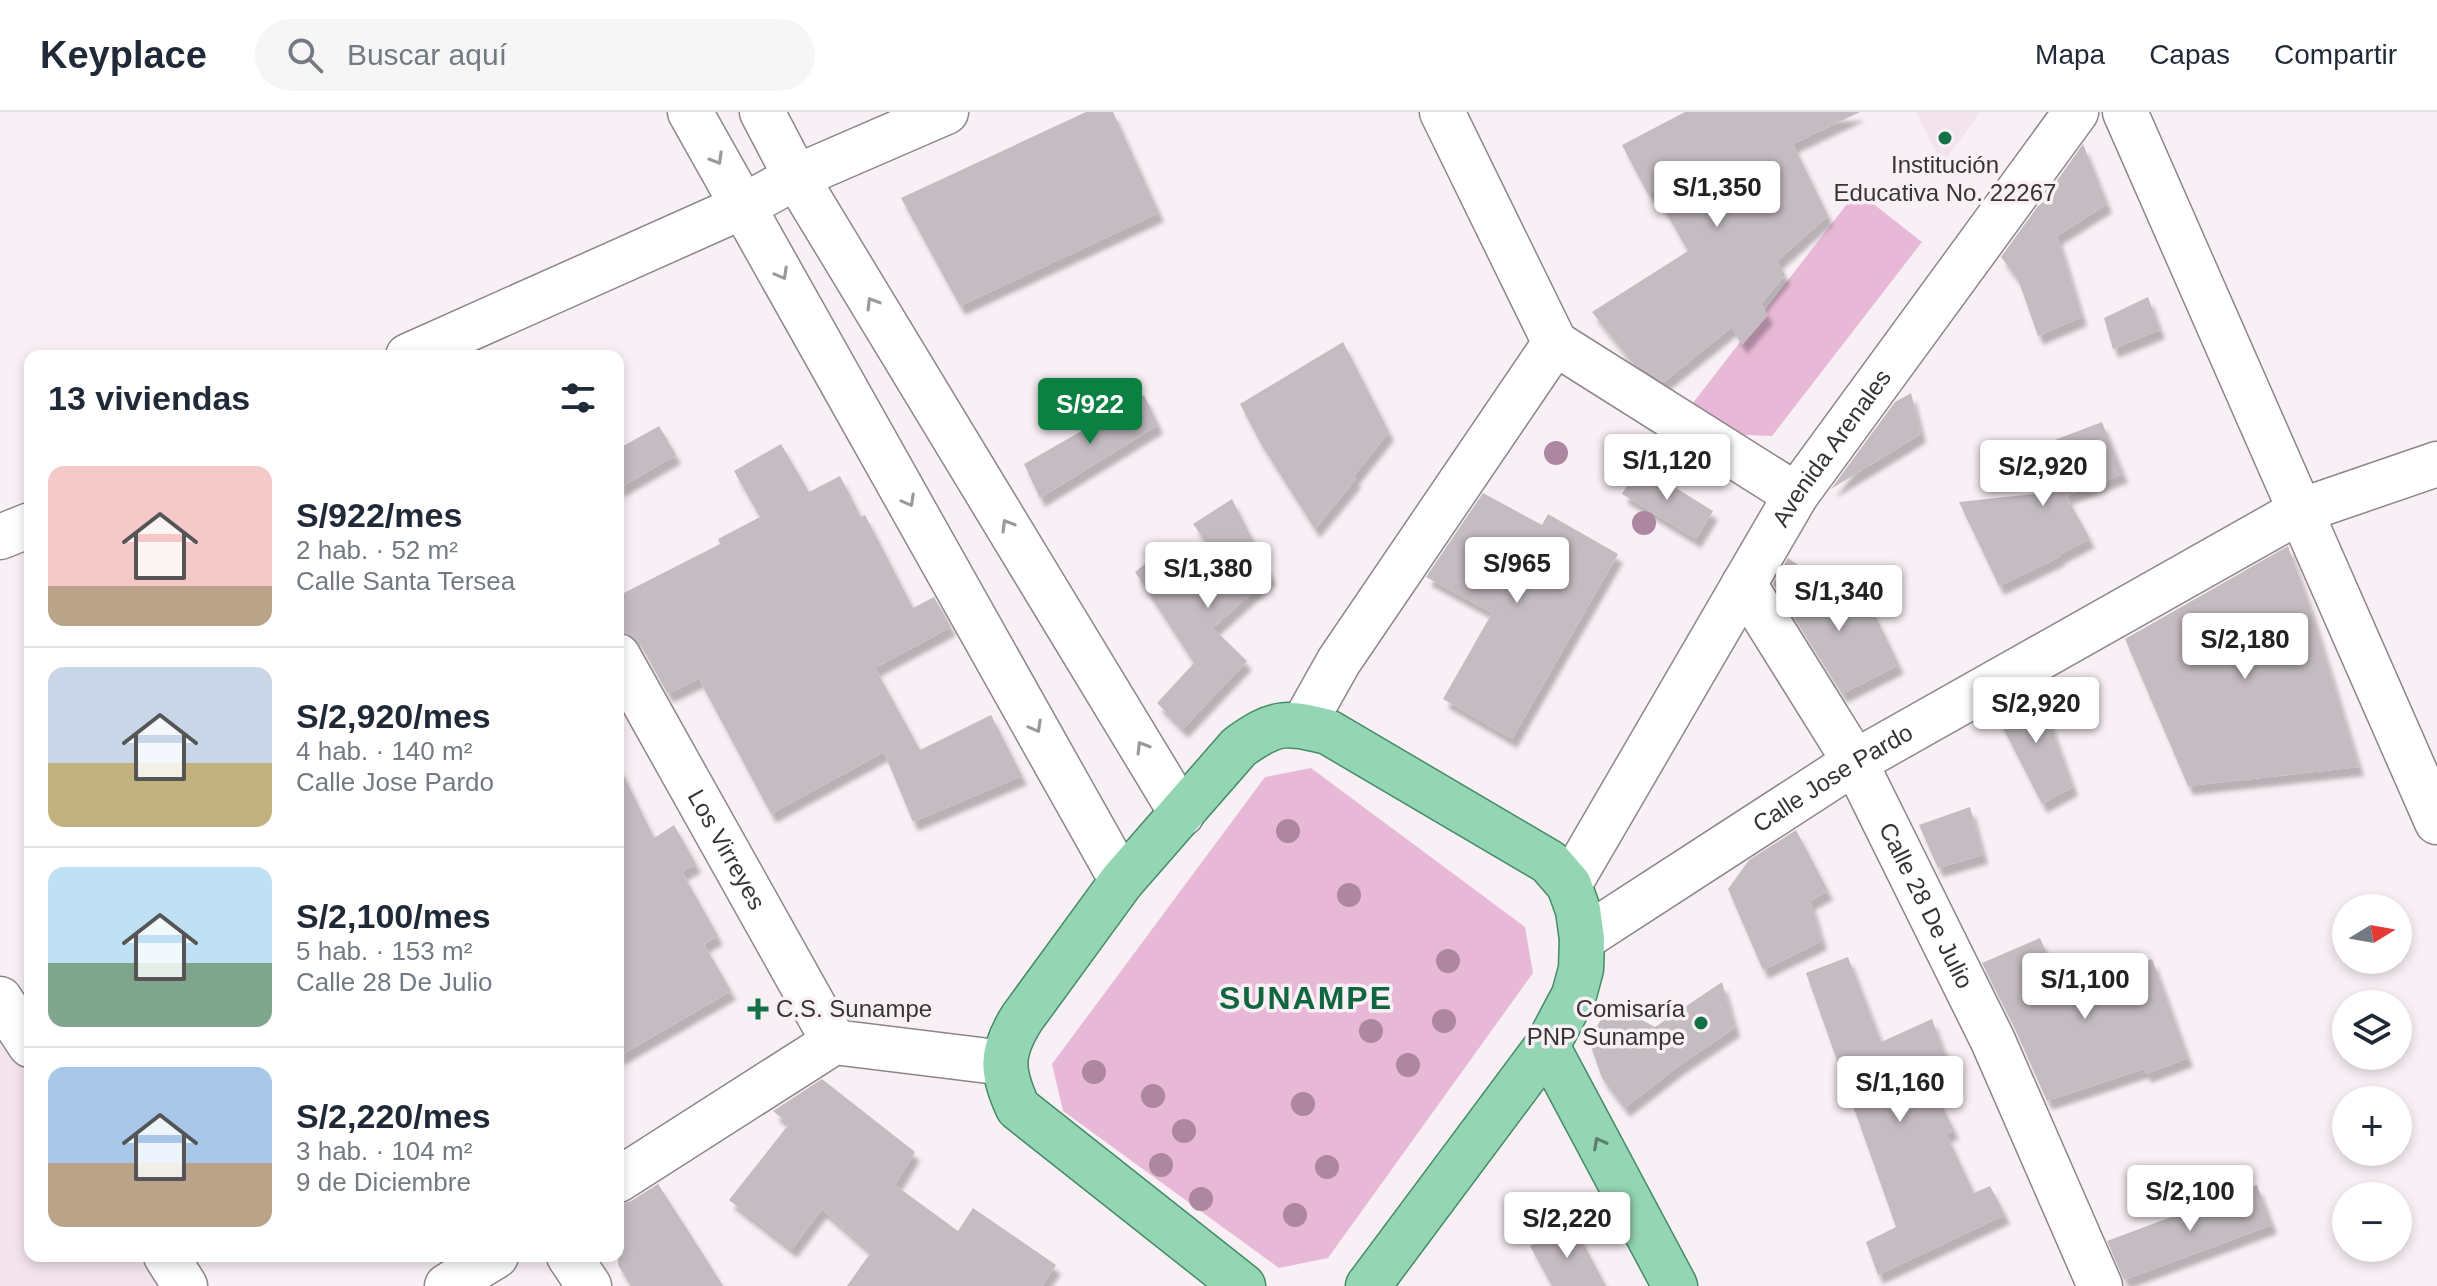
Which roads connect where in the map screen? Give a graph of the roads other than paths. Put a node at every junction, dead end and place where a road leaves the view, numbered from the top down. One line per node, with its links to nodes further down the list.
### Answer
1 (690, 112): 8 (street, one-way to 8)
2 (762, 112): 7 (street)
3 (946, 112): 7 (street)
4 (1442, 112): 9 (street)
5 (2076, 112): 13 (street, Avenida Arenales)
6 (2125, 112): 14 (street)
7 (796, 177): 8 (street); 21 (street, one-way to 7)
8 (744, 206): 10 (street); 23 (street, one-way to 23)
9 (1555, 343): 13 (street); 19 (street)
10 (460, 345): 11 (street)
11 (436, 350)
12 (2437, 464): 14 (street, Calle Jose Pardo)
13 (1796, 495): 17 (street, Avenida Arenales)
14 (2300, 511): 20 (street, Calle Jose Pardo); 22 (street)
15 (24, 527): 16 (street)
16 (0, 537)
17 (1744, 584): 20 (street, Calle 28 De Julio); 24 (street, Avenida Arenales)
18 (624, 667): 28 (street, Los Virreyes)
19 (1303, 725): 21 (main road); 24 (main road)
20 (1855, 762): 25 (street, Calle Jose Pardo); 41 (street, Calle 28 De Julio)
21 (1182, 814): 23 (main road)
22 (2437, 822)
23 (1122, 881): 30 (main road)
24 (1569, 885): 25 (main road)
25 (1582, 939): 29 (main road)
26 (0, 999): 27 (street)
27 (24, 1036)
28 (834, 1042): 30 (street); 31 (street)
29 (1547, 1046): 39 (main road); 40 (main road, one-way to 29)
30 (1005, 1063): 38 (main road)
31 (624, 1176)
32 (170, 1262): 35 (street)
33 (486, 1262): 36 (street)
34 (573, 1262): 37 (street)
35 (185, 1286)
36 (447, 1286)
37 (589, 1286)
38 (1243, 1286)
39 (1368, 1286)
40 (1675, 1286)
41 (2100, 1286)

